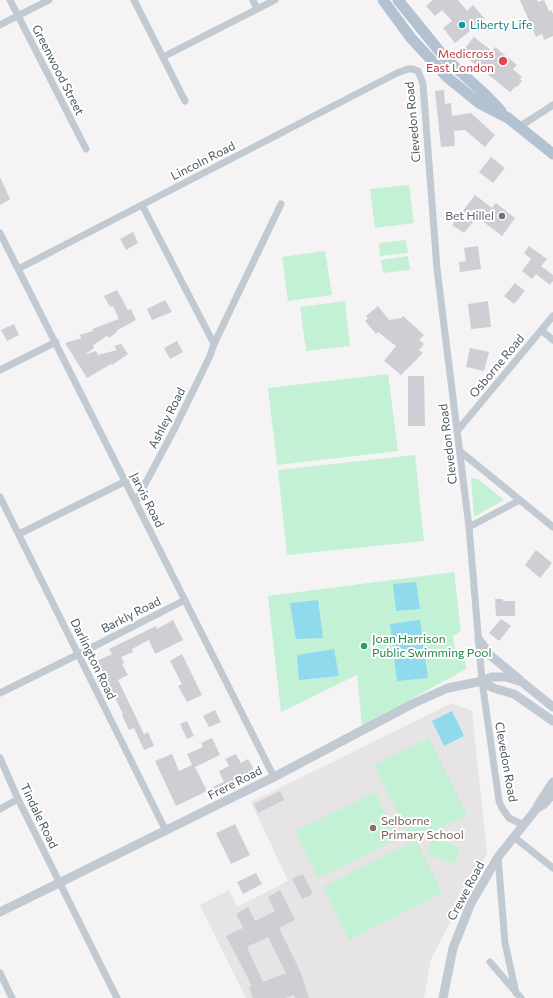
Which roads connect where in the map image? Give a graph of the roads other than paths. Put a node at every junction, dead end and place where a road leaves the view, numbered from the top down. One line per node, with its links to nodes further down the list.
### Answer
1 (10, 0): 8 (street, Greenwood Street)
2 (48, 0): 8 (street)
3 (134, 0): 10 (street)
4 (253, 0): 7 (street)
5 (275, 0): 7 (street)
6 (391, 2): 14 (main road); 14 (main road)
7 (257, 9): 10 (street)
8 (18, 15): 9 (street); 16 (street, Greenwood Street)
9 (0, 25)
10 (163, 56): 12 (street)
11 (397, 73): 19 (street, Lincoln Road); 28 (street, Clevedon Road)
12 (184, 101)
13 (553, 105): 15 (street)
14 (508, 118): 15 (main road)
15 (519, 127): 17 (main road)
16 (86, 150)
17 (553, 154)
18 (281, 204): 26 (street, Ashley Road)
19 (142, 206): 21 (street, Lincoln Road); 26 (street)
20 (0, 233): 21 (street, Jarvis Road)
21 (18, 269): 25 (street, Jarvis Road)
22 (553, 316): 23 (street, Osborne Road)
23 (541, 330): 24 (street); 28 (street, Osborne Road)
24 (553, 340)
25 (56, 342): 27 (street); 30 (street, Jarvis Road)
26 (214, 344): 33 (street, Ashley Road)
27 (0, 370)
28 (458, 430): 29 (street, Clevedon Road)
29 (460, 452): 32 (street); 34 (street, Clevedon Road)
30 (126, 481): 33 (street, Jarvis Road); 36 (street)
31 (0, 496): 36 (street, Darlington Road)
32 (520, 500): 34 (street); 35 (street)
33 (136, 501): 37 (street, Jarvis Road)
34 (469, 527): 38 (street, Clevedon Road)
35 (553, 527)
36 (19, 534): 39 (street, Darlington Road)
37 (185, 600): 39 (street, Barkly Road); 46 (street, Jarvis Road)
38 (479, 640): 40 (street, Clevedon Road); 41 (street)
39 (79, 654): 42 (street, Barkly Road); 53 (street, Darlington Road)
40 (482, 681): 41 (street, Frere Road); 44 (street); 46 (street, Frere Road); 52 (street, Clevedon Road)
41 (522, 682): 43 (street)
42 (0, 693)
43 (553, 707)
44 (553, 721)
45 (0, 758): 49 (street, Tindale Road)
46 (274, 777): 53 (street, Frere Road)
47 (553, 782): 50 (street, Crewe Road)
48 (553, 794): 50 (street, Crewe Road)
49 (18, 799): 51 (street); 57 (street, Tindale Road)
50 (537, 808): 52 (street, Crewe Road)
51 (0, 809)
52 (524, 825): 54 (street, Crewe Road)
53 (166, 831): 57 (street, Frere Road)
54 (514, 837): 55 (street, Crewe Road); 56 (street)
55 (498, 857): 61 (street); 64 (street, Crewe Road)
56 (553, 868)
57 (60, 883): 58 (street, Frere Road); 63 (street, Tindale Road)
58 (0, 912)
59 (490, 962): 61 (street)
60 (0, 973): 62 (street)
61 (518, 995)
62 (12, 998)
63 (117, 998)
64 (443, 998)

